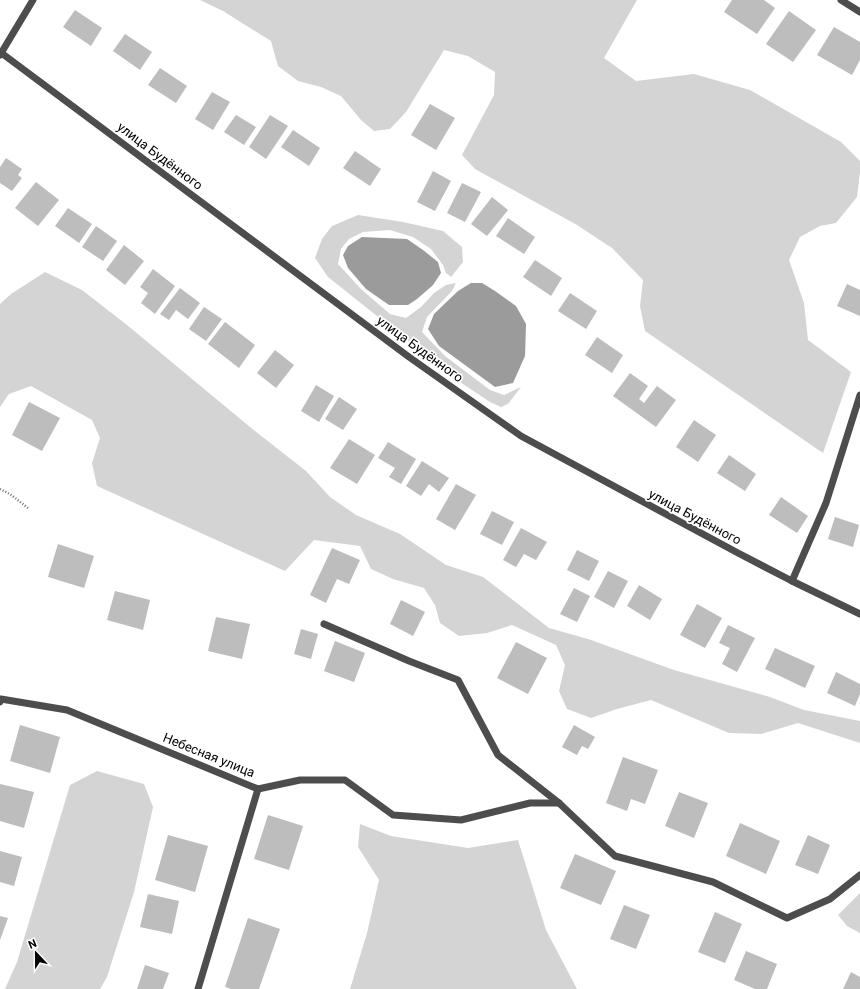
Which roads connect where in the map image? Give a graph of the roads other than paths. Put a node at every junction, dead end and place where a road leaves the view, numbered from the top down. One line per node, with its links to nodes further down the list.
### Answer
1 (33, 0): 4 (street)
2 (841, 0): 3 (street)
3 (860, 12)
4 (0, 53): 6 (street, улица Будённого)
5 (860, 395): 6 (street)
6 (792, 582): 7 (street, улица Будённого)
7 (860, 614)
8 (324, 624): 11 (street)
9 (0, 702): 10 (street, Небесная улица)
10 (258, 788): 11 (street); 13 (street, Небесная улица)
11 (559, 804): 12 (street)
12 (860, 875)
13 (198, 989)

